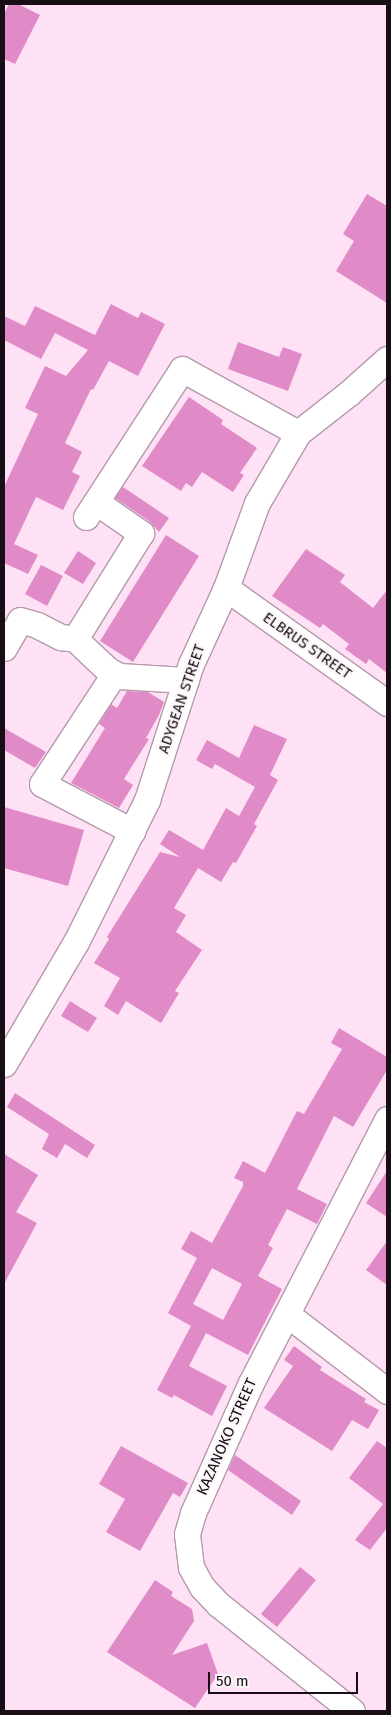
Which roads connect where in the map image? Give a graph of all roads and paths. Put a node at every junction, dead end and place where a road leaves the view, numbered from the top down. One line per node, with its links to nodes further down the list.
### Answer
1 (387, 359): 2 (street, ADYGEAN STREET)
2 (298, 433): 3 (street, ADYGEAN STREET); 4 (street)
3 (226, 588): 7 (street, ADYGEAN STREET); 8 (street, ELBRUS STREET)
4 (75, 639): 5 (street); 6 (street)
5 (4, 648)
6 (114, 674): 7 (street); 9 (street)
7 (186, 680): 9 (street, ADYGEAN STREET)
8 (387, 703)
9 (132, 831): 10 (street, ADYGEAN STREET)
10 (4, 1064)
11 (387, 1119): 12 (street, KAZANOKO STREET)
12 (288, 1314): 13 (street); 14 (street, KAZANOKO STREET)
13 (387, 1391)
14 (352, 1711)

